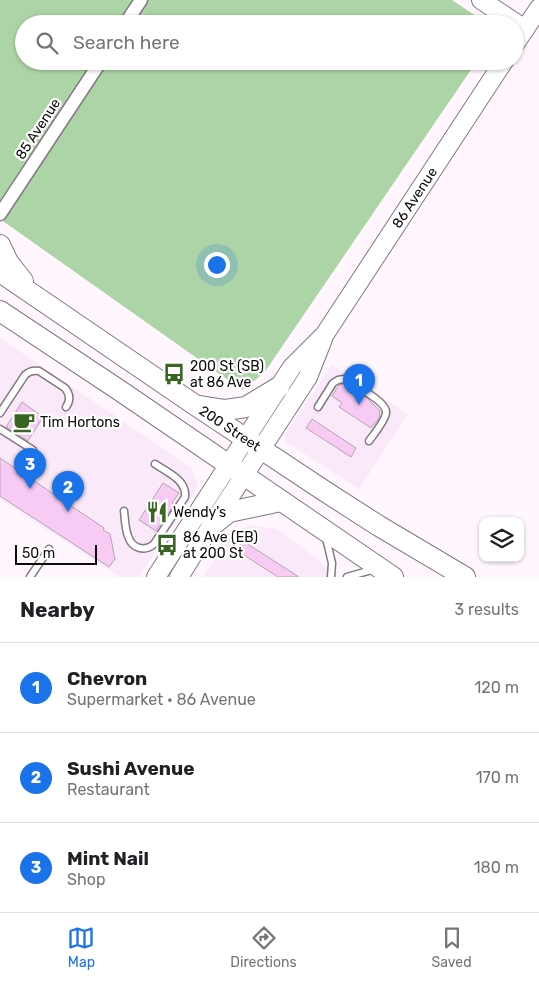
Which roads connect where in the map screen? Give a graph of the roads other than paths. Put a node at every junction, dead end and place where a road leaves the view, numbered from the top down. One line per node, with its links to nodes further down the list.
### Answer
1 (141, 0): 4 (street)
2 (481, 0): 5 (street)
3 (539, 8): 6 (street)
4 (132, 15)
5 (504, 15)
6 (525, 29)
7 (95, 70): 9 (street, 85 Avenue)
8 (498, 70): 14 (street, 86 Avenue)
9 (0, 214)
10 (0, 245): 12 (main road)
11 (0, 272): 12 (main road, 200 Street)
12 (36, 296): 16 (main road, 200 Street)
13 (0, 312): 25 (main road)
14 (325, 334): 15 (street, 86 Avenue); 22 (street, 86 Avenue)
15 (279, 387): 16 (main road); 22 (street, 86 Avenue)
16 (194, 405): 22 (main road, 200 Street)
17 (66, 407): 19 (lane)
18 (318, 407): 21 (lane)
19 (0, 413)
20 (0, 429): 23 (lane)
21 (370, 440)
22 (253, 444): 25 (street, 86 Avenue); 37 (main road, 200 Street)
23 (33, 450)
24 (155, 464): 27 (lane)
25 (236, 470): 26 (main road); 28 (street, 86 Avenue); 33 (street, 86 Avenue)
26 (281, 501): 28 (main road); 29 (main road)
27 (124, 511)
28 (211, 526): 34 (street, 86 Avenue)
29 (324, 530): 31 (main road); 35 (lane)
30 (49, 549): 32 (lane)
31 (386, 572): 36 (lane)
32 (30, 577)
33 (156, 577)
34 (179, 577)
35 (331, 577)
36 (347, 577)
37 (465, 577)

